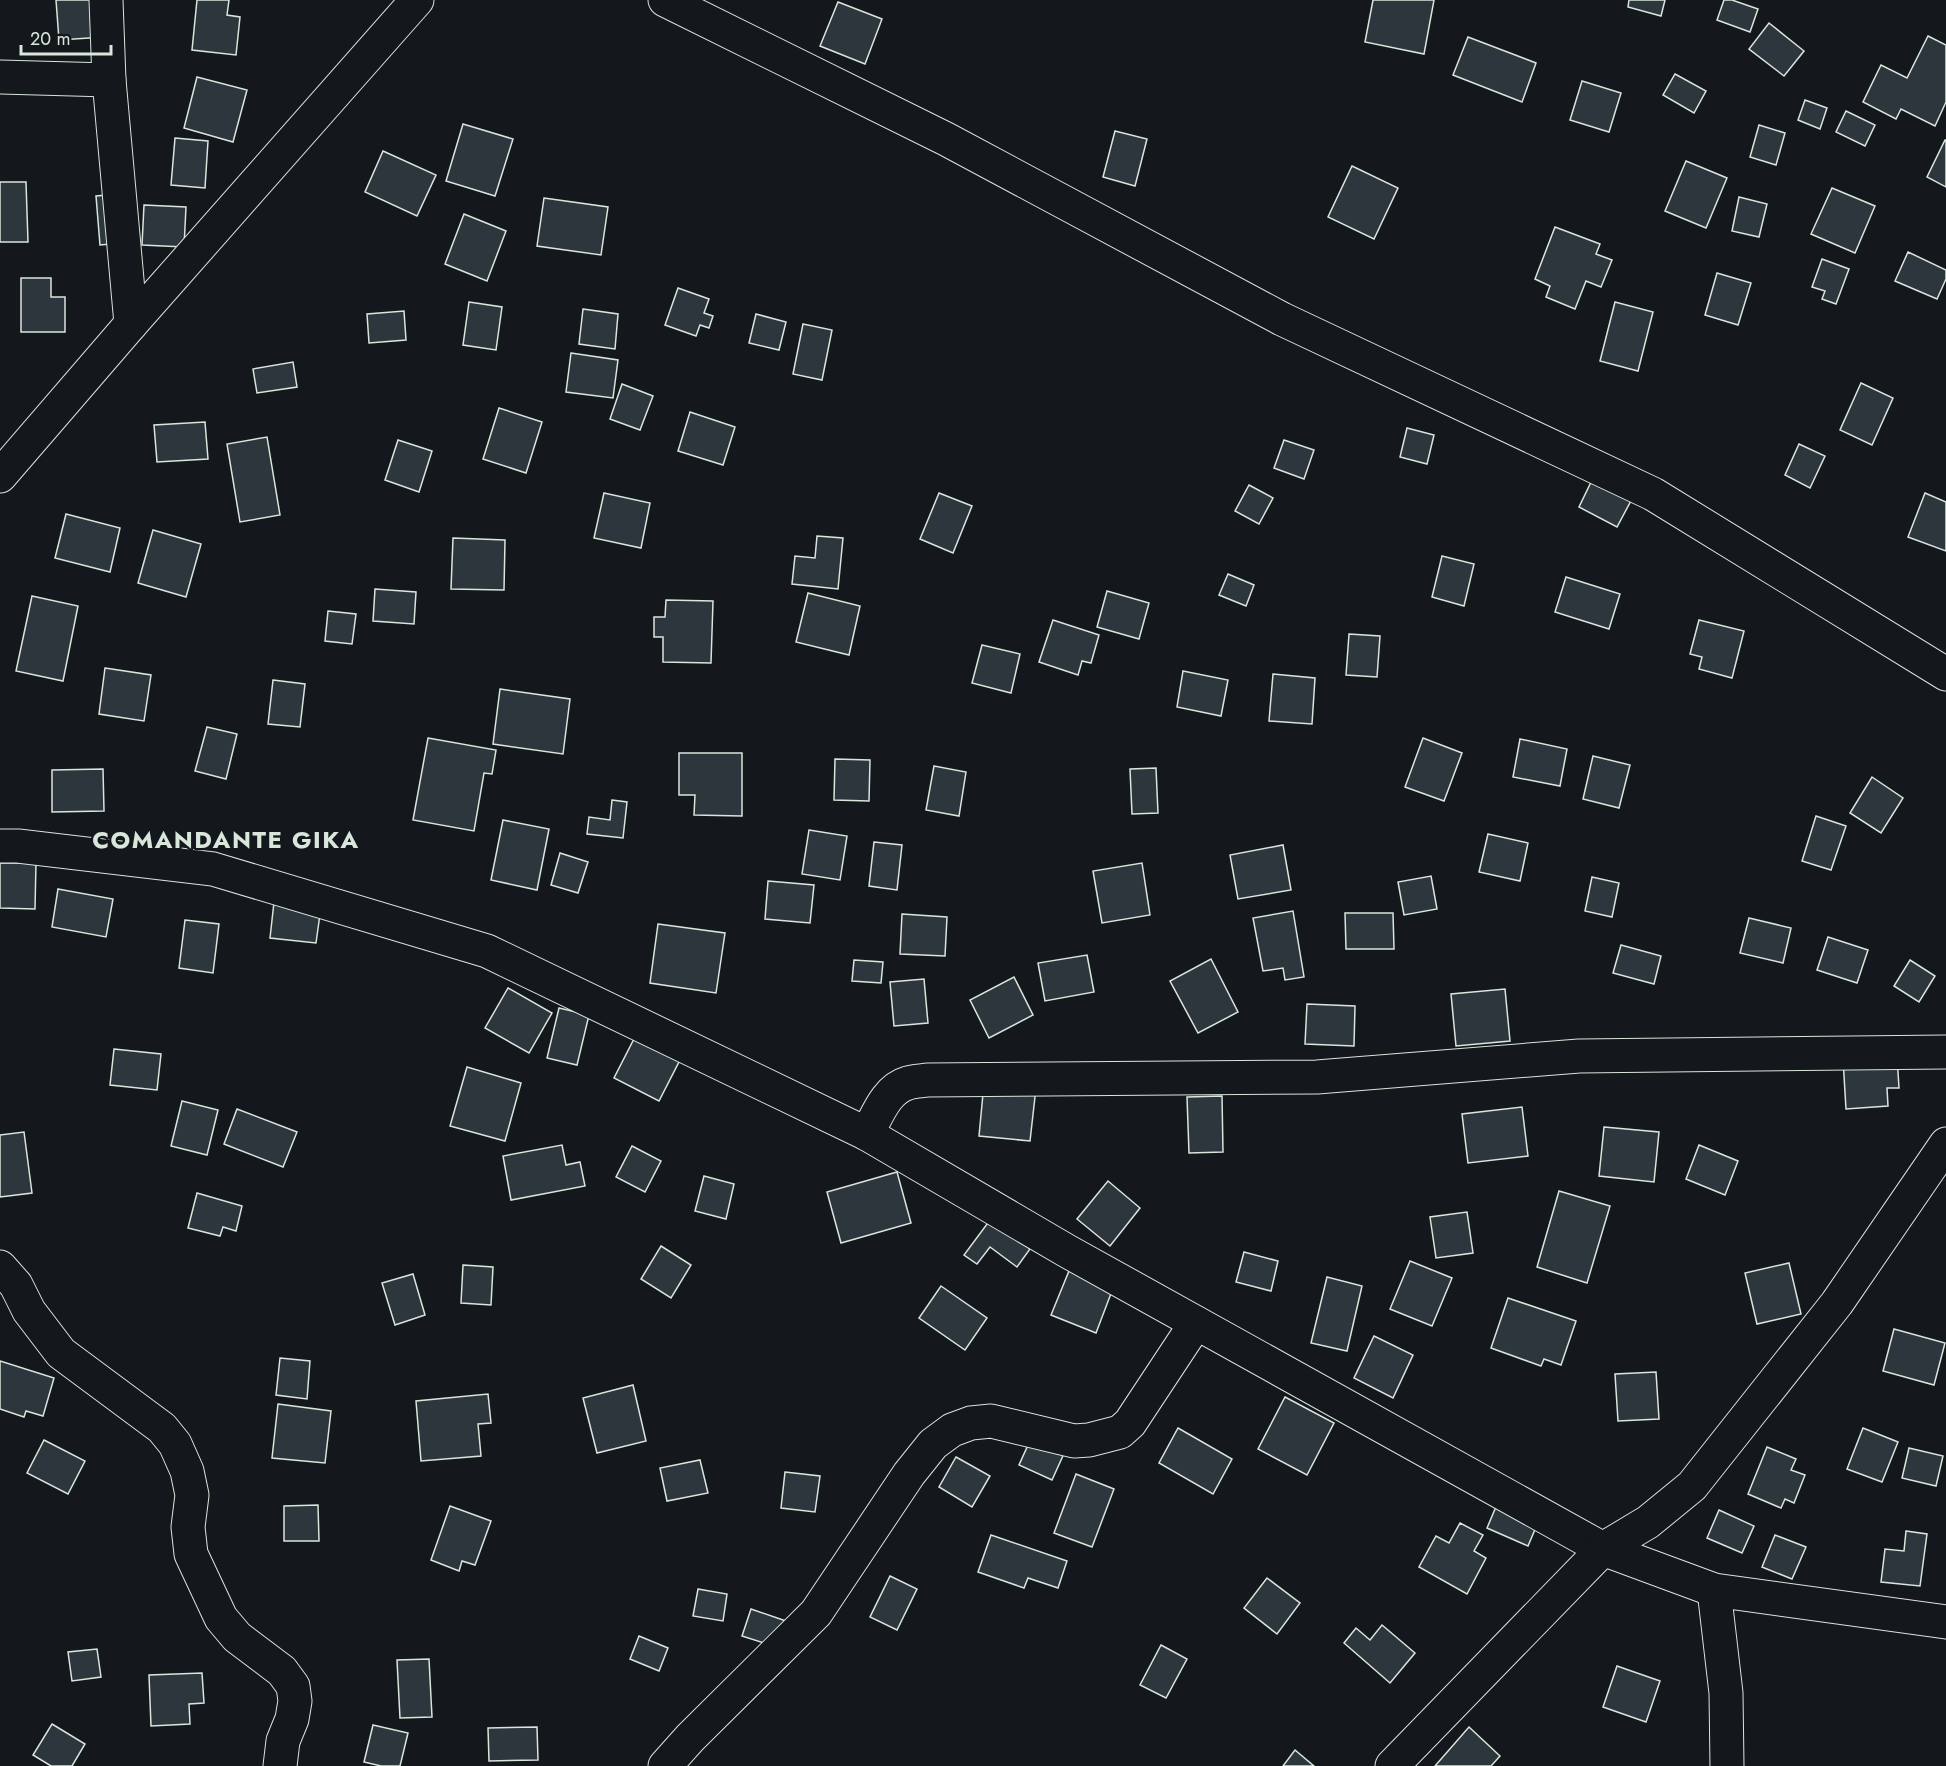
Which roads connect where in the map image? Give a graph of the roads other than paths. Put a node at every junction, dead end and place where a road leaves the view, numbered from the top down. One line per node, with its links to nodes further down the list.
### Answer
1 (106, 0): 5 (street)
2 (417, 0): 6 (street)
3 (664, 0): 8 (street)
4 (0, 77): 5 (street)
5 (110, 80): 6 (street)
6 (131, 324): 7 (street)
7 (0, 476)
8 (1946, 674)
9 (0, 846): 11 (street)
10 (1946, 1052): 11 (street)
11 (867, 1134): 14 (street)
12 (1946, 1143): 15 (street)
13 (0, 1267): 18 (street)
14 (1196, 1323): 15 (street); 19 (street)
15 (1603, 1549): 16 (street); 20 (street)
16 (1714, 1590): 17 (street); 21 (street)
17 (1946, 1622)
18 (280, 1766)
19 (665, 1766)
20 (1392, 1766)
21 (1727, 1766)

